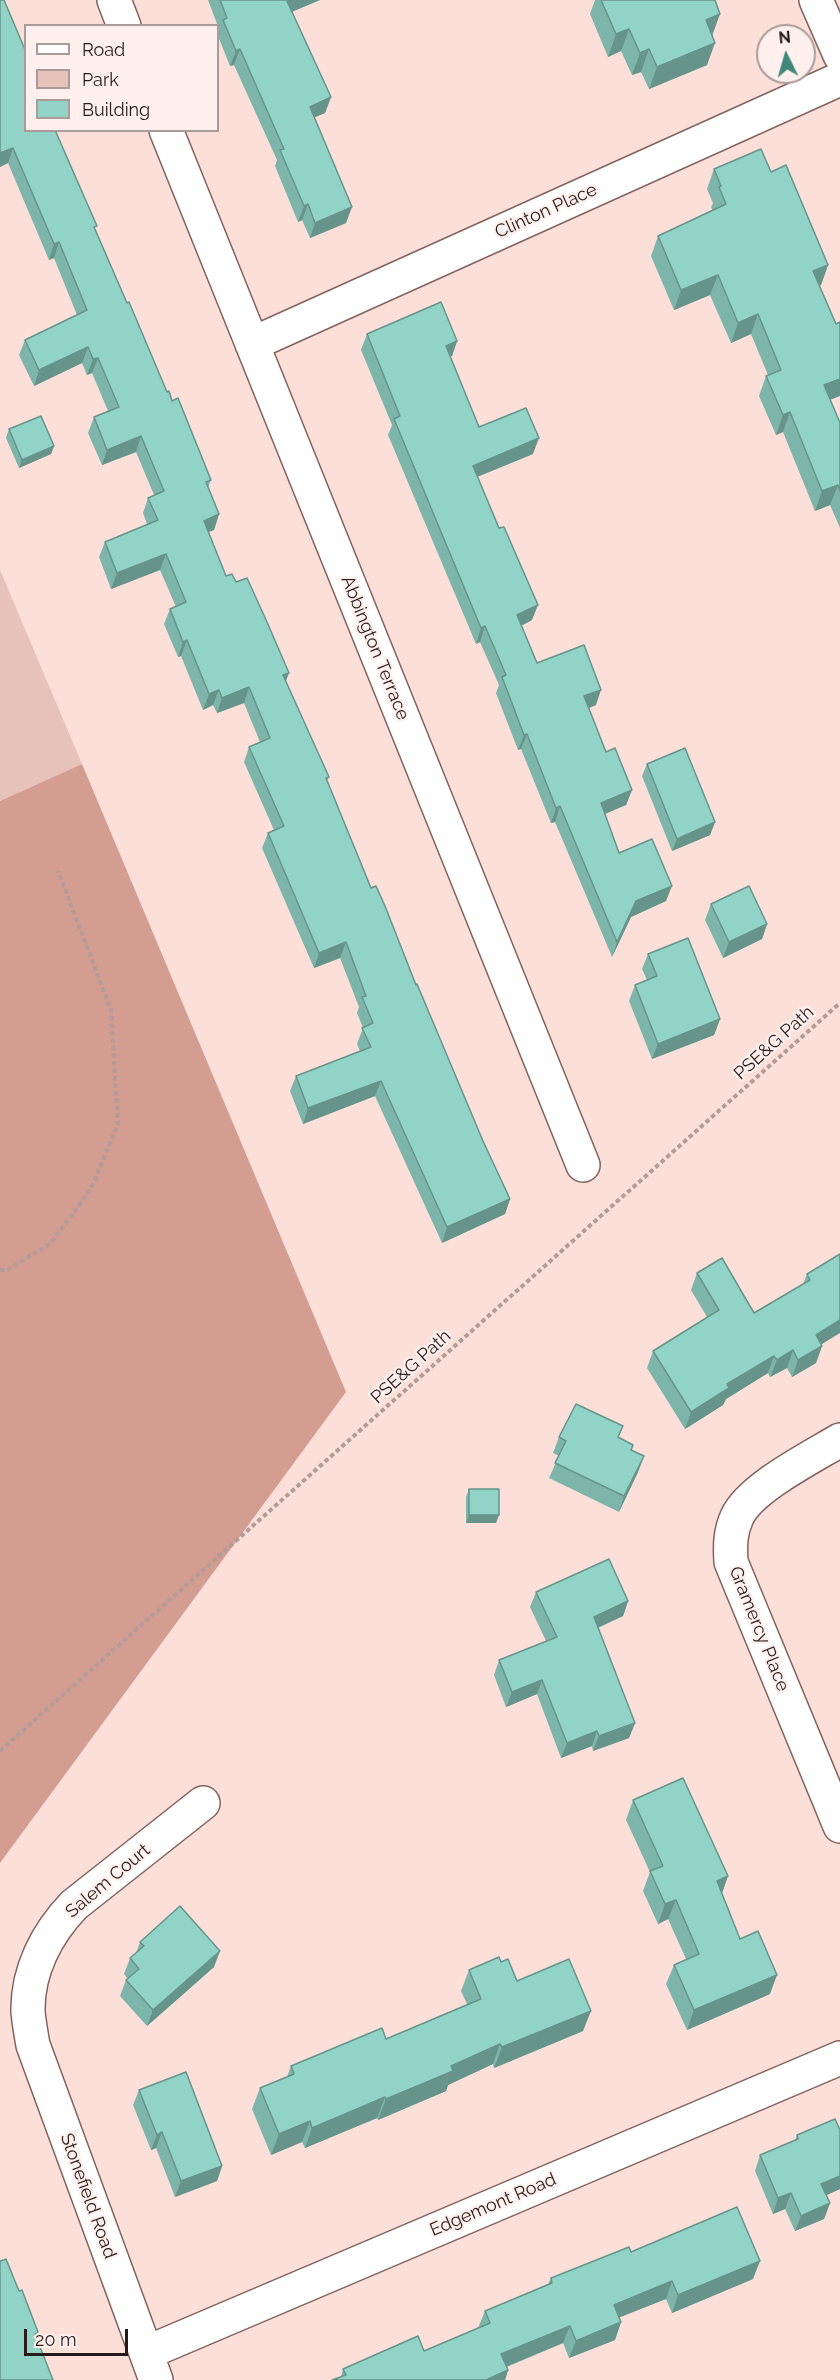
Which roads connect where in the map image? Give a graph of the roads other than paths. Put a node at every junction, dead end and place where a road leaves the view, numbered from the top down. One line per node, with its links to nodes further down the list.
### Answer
1 (114, 0): 3 (street)
2 (816, 0): 4 (street)
3 (123, 24)
4 (840, 56)
5 (840, 79): 7 (street, Clinton Place)
6 (167, 132): 7 (street, Abbington Terrace)
7 (252, 344): 8 (street, Abbington Terrace)
8 (584, 1165)
9 (840, 1440): 11 (street, Gramercy Place)
10 (203, 1803): 12 (street, Salem Court)
11 (840, 1826)
12 (28, 2010): 14 (street, Stonefield Road)
13 (840, 2058): 14 (street, Edgemont Road)
14 (151, 2366)

